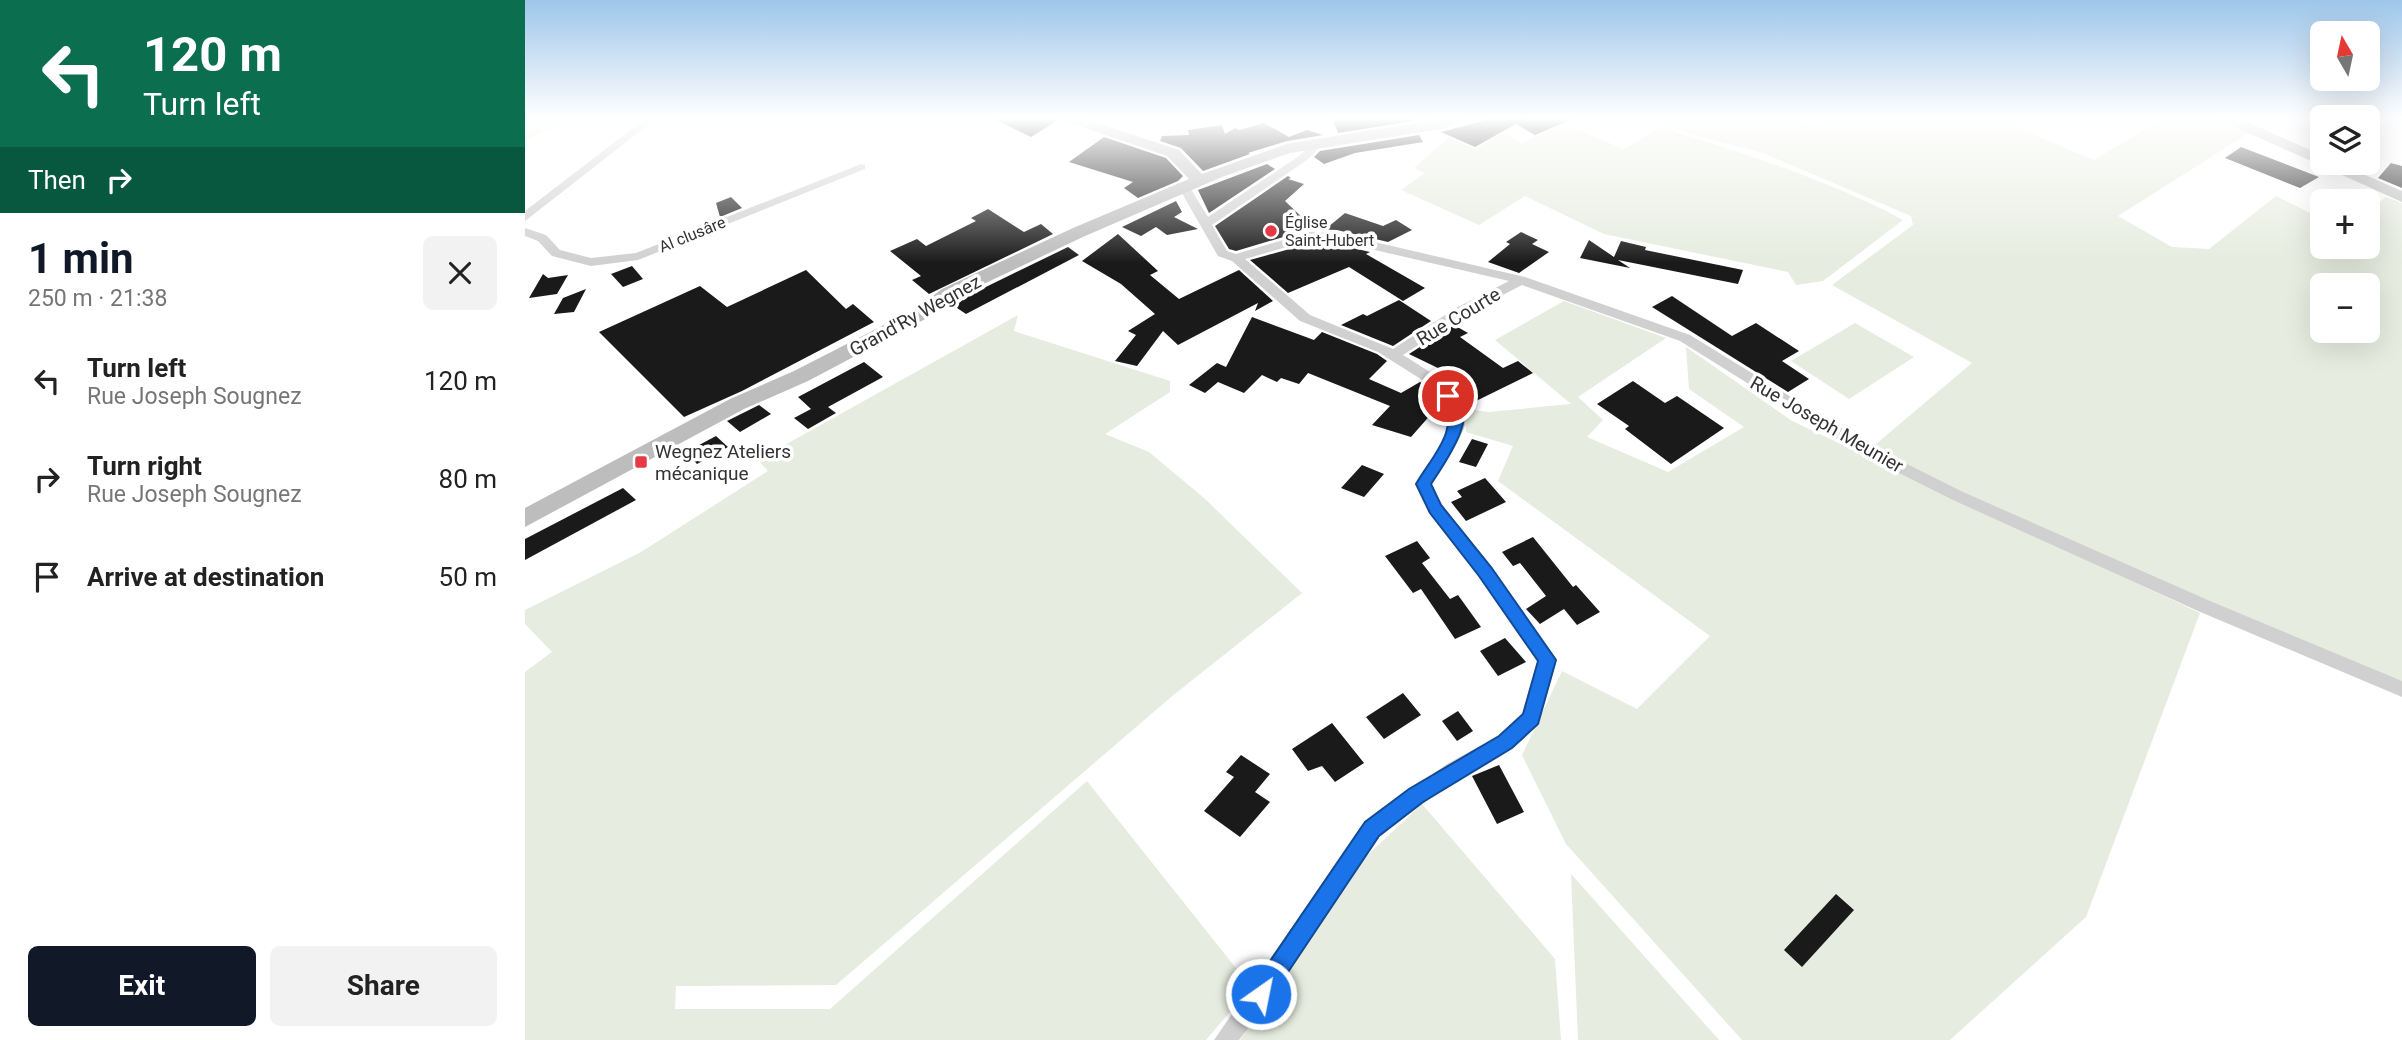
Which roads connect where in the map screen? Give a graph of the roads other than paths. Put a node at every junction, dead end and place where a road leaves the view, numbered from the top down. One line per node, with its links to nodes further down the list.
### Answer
1 (590, 167): 9 (street)
2 (861, 167): 11 (street, Al clusâre)
3 (1182, 167): 7 (street)
4 (1240, 167): 7 (street, Grand'Ry Wegnez)
5 (1290, 167): 10 (street)
6 (2353, 175): 8 (street)
7 (1193, 184): 10 (street); 15 (street, Grand'Ry Wegnez)
8 (2402, 197)
9 (525, 217)
10 (1204, 225): 12 (street)
11 (525, 232)
12 (1236, 258): 13 (street, Rue Joseph Meunier); 14 (street)
13 (1521, 279): 14 (street, Rue Courte); 16 (street, Rue Joseph Meunier)
14 (1395, 354): 17 (street)
15 (525, 518)
16 (2402, 689)
17 (1225, 1040)

